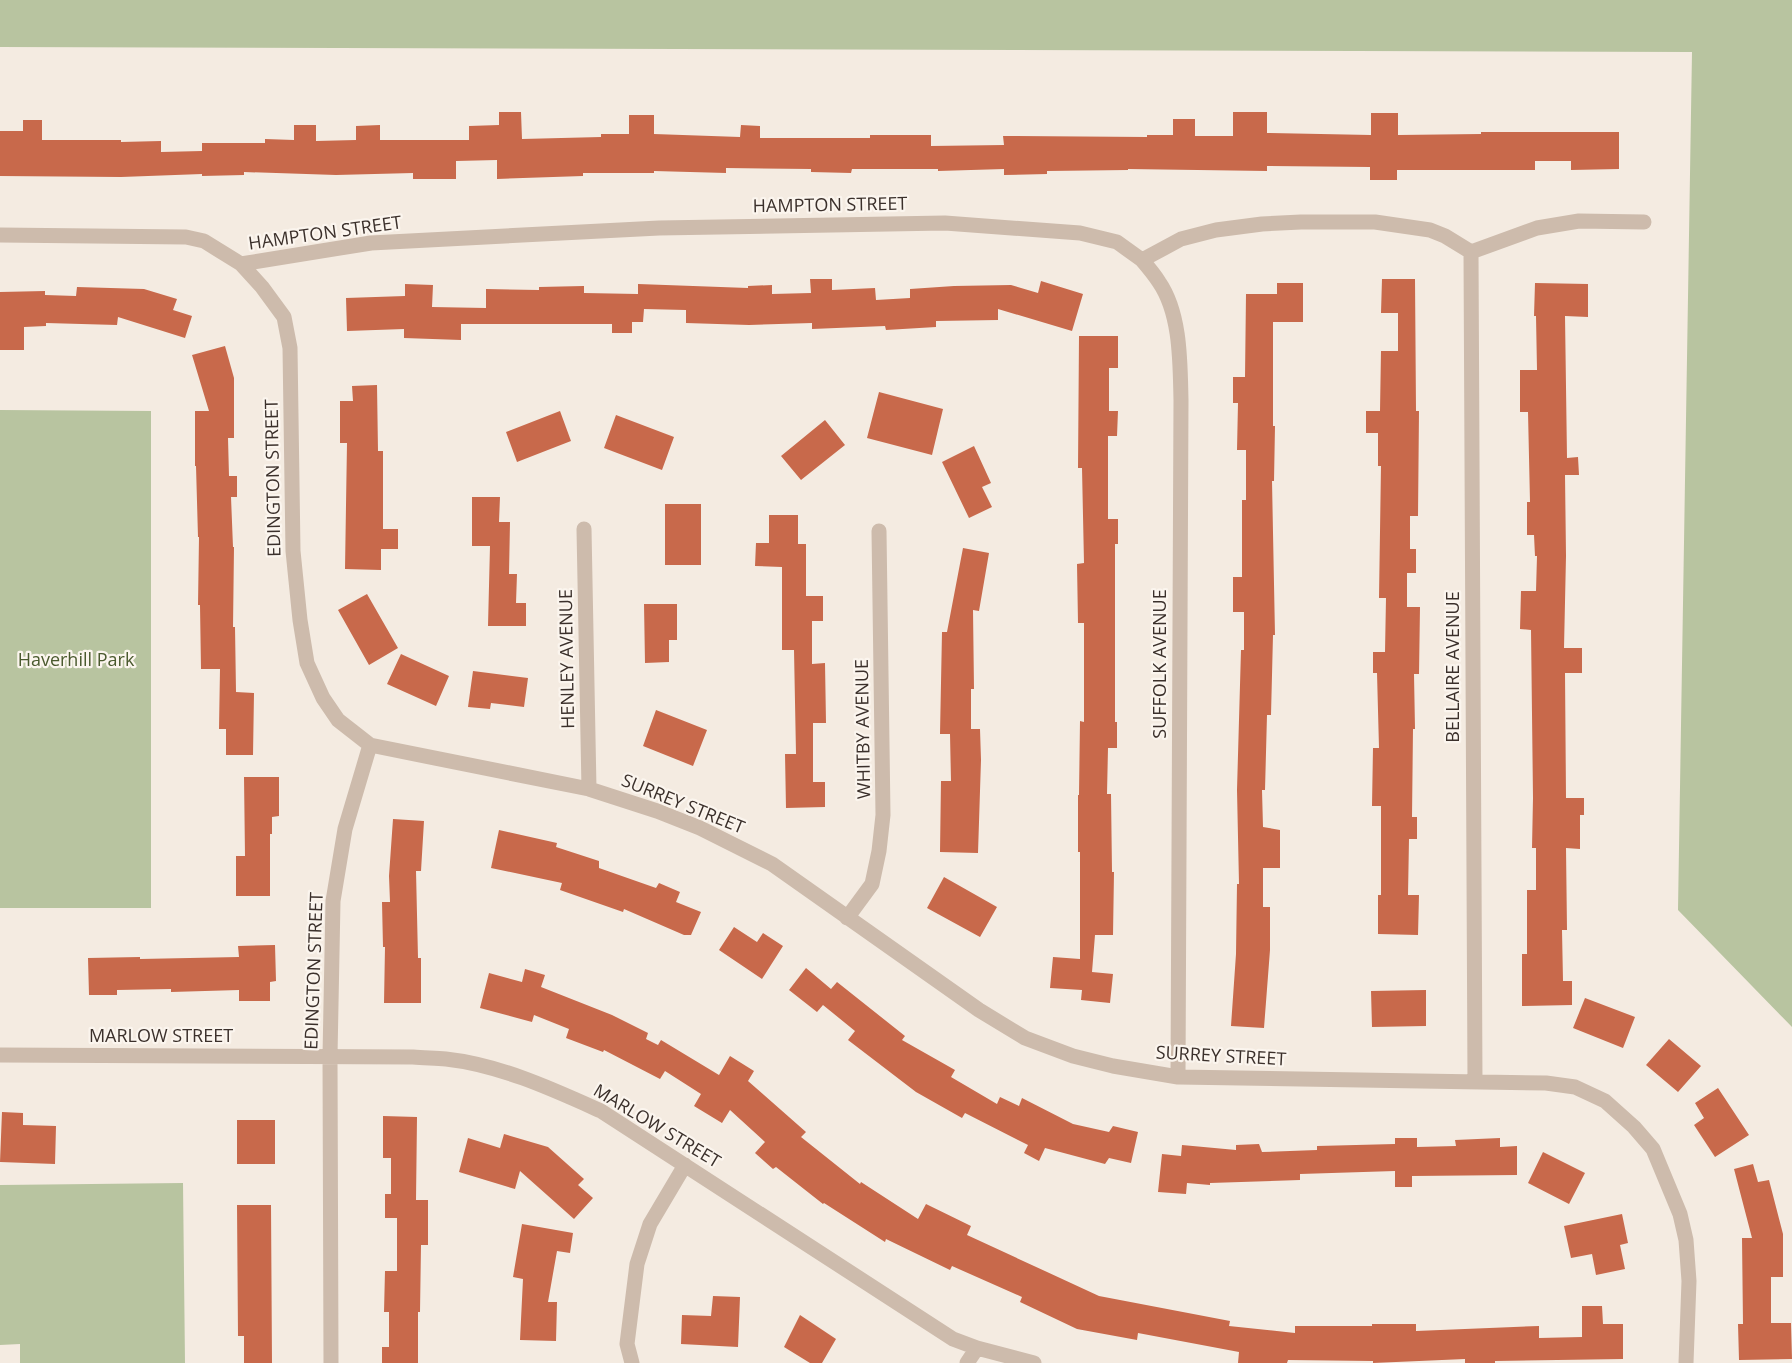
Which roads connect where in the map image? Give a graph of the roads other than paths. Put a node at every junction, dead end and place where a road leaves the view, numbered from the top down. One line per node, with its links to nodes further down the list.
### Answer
1 (1644, 222): 3 (street)
2 (0, 235): 5 (street, HAMPTON STREET)
3 (1471, 252): 4 (street); 14 (street, BELLAIRE AVENUE)
4 (1142, 260): 5 (street, HAMPTON STREET); 13 (street, SUFFOLK AVENUE)
5 (241, 264): 8 (street, EDINGTON STREET)
6 (585, 529): 9 (street, HENLEY AVENUE)
7 (879, 531): 10 (street, WHITBY AVENUE)
8 (370, 745): 9 (street, SURREY STREET); 12 (street, EDINGTON STREET)
9 (589, 789): 10 (street, SURREY STREET)
10 (847, 918): 13 (street, SURREY STREET)
11 (0, 1055): 12 (street, MARLOW STREET)
12 (330, 1056): 15 (street, MARLOW STREET); 17 (street, EDINGTON STREET)
13 (1178, 1077): 14 (street, SURREY STREET)
14 (1475, 1082): 21 (street, SURREY STREET)
15 (686, 1165): 16 (street, MARLOW STREET); 18 (street)
16 (977, 1348): 19 (street); 20 (street, MARLOW STREET)
17 (331, 1363)
18 (632, 1363)
19 (967, 1363)
20 (1035, 1363)
21 (1686, 1363)

